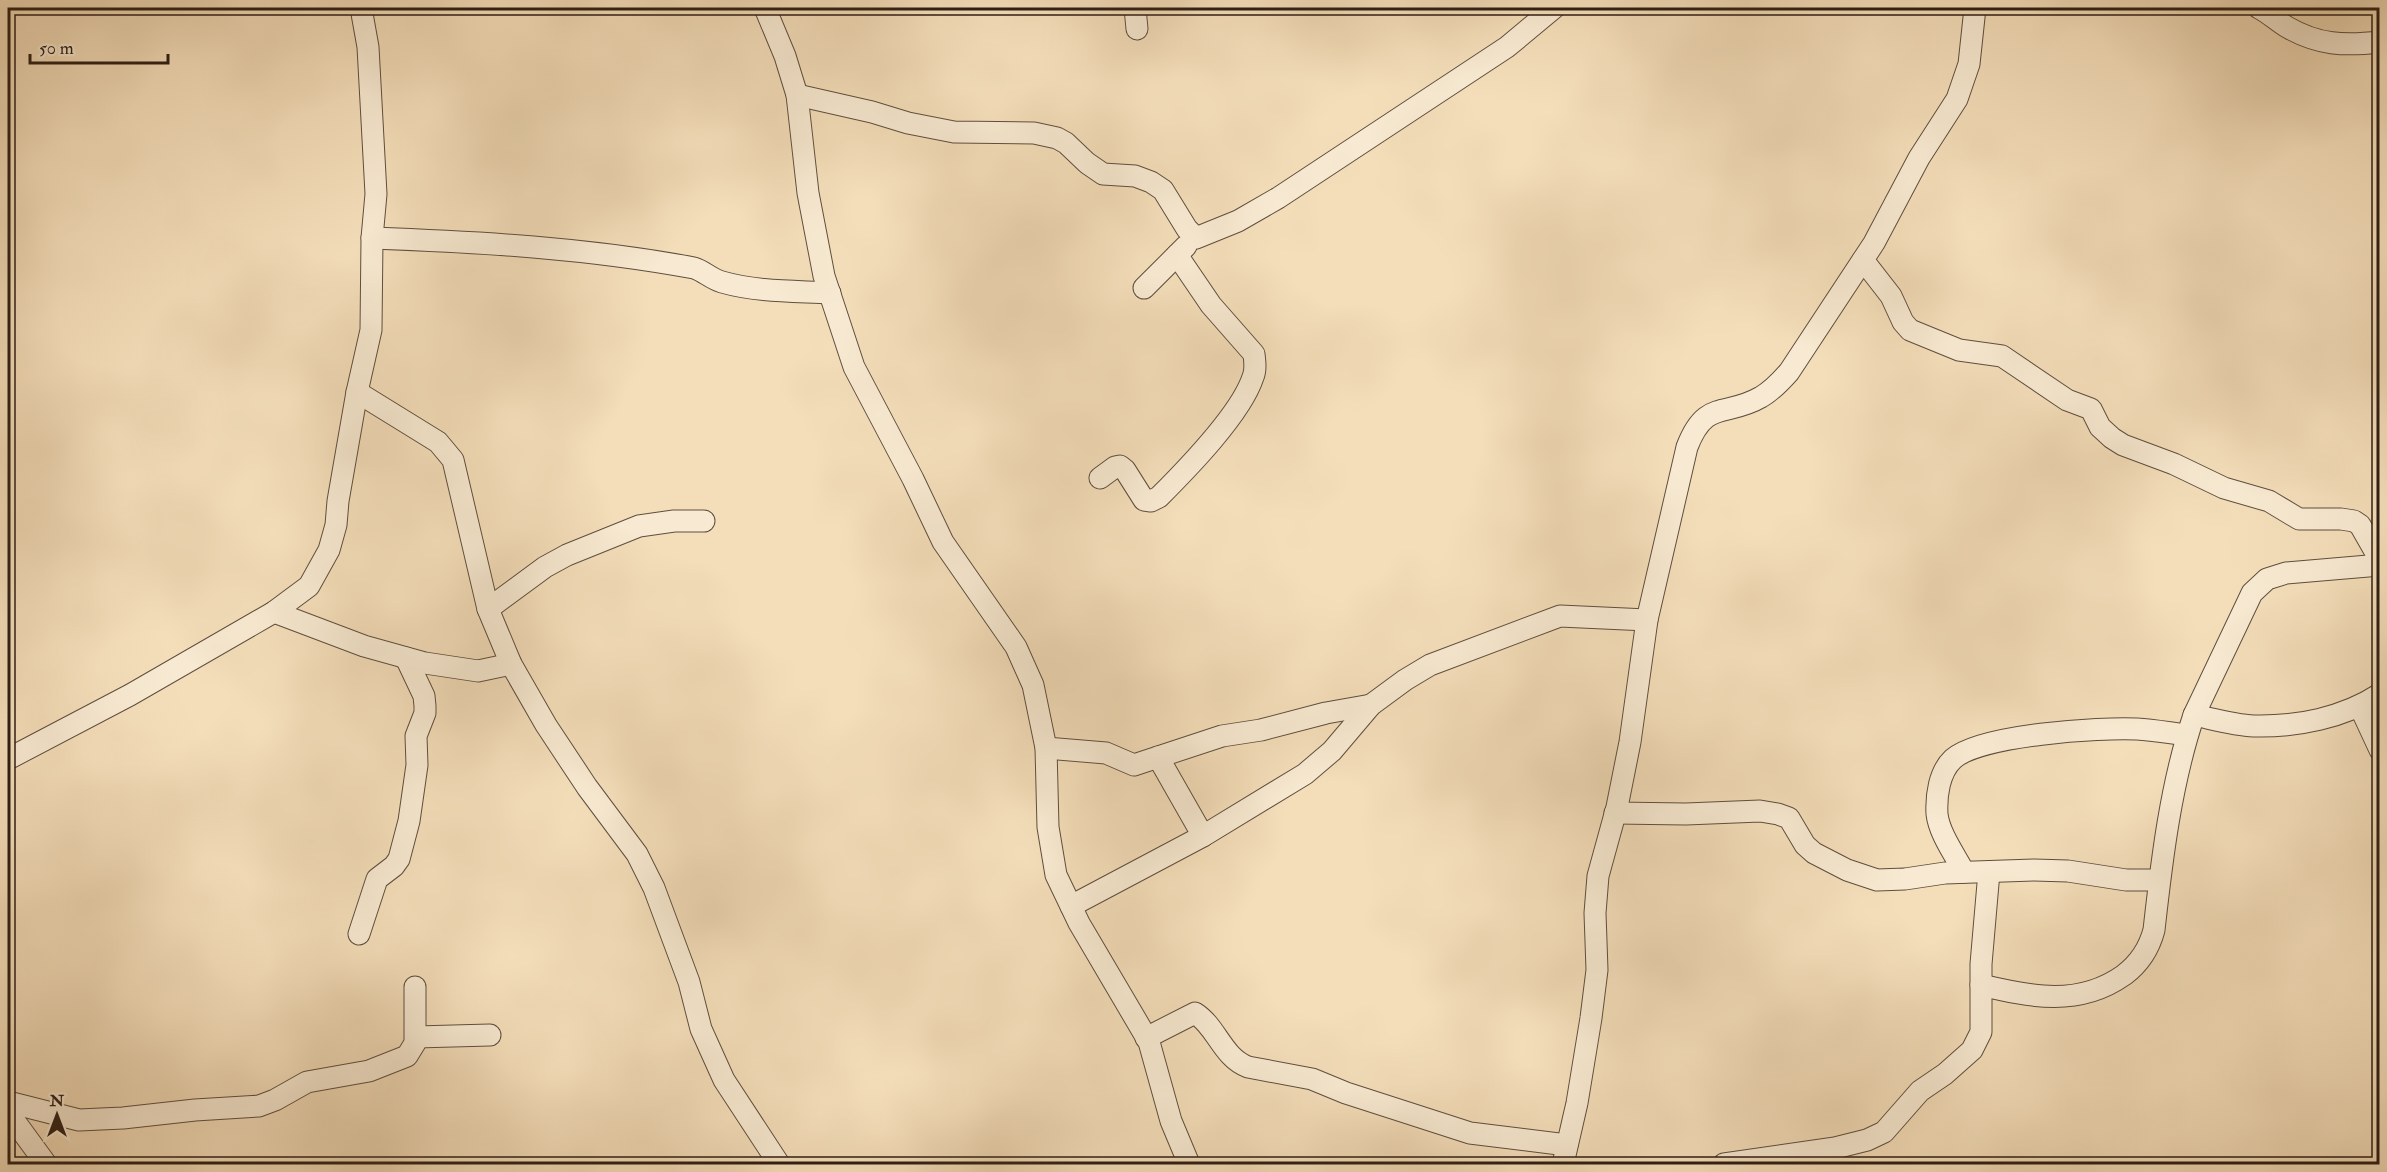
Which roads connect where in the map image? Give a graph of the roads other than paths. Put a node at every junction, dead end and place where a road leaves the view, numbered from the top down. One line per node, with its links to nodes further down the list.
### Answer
1 (361, 8): 10 (street)
2 (765, 8): 9 (street)
3 (1135, 8): 7 (street)
4 (1554, 8): 11 (street)
5 (1974, 8): 13 (street)
6 (2259, 8): 8 (street)
7 (1137, 29)
8 (2379, 42)
9 (798, 96): 11 (street); 15 (street)
10 (372, 238): 15 (street); 16 (street)
11 (1196, 238): 12 (street)
12 (1177, 255): 14 (street); 17 (street)
13 (1863, 260): 19 (street); 23 (street)
14 (1144, 288)
15 (830, 293): 30 (street)
16 (357, 392): 21 (street); 22 (street)
17 (1100, 478)
18 (704, 520): 21 (street)
19 (2379, 560)
20 (2379, 565): 29 (street)
21 (488, 609): 25 (street)
22 (274, 612): 24 (street); 33 (street)
23 (1647, 620): 27 (street); 34 (street)
24 (406, 658): 25 (street); 40 (street)
25 (511, 664): 50 (street)
26 (2379, 694): 28 (street)
27 (1371, 705): 32 (street); 35 (street)
28 (2360, 707): 29 (street); 31 (street)
29 (2190, 725): 36 (street); 38 (street)
30 (1046, 748): 32 (street); 39 (street)
31 (2379, 750)
32 (1158, 757): 35 (street)
33 (8, 759)
34 (1615, 813): 36 (street); 48 (street)
35 (1203, 836): 39 (street)
36 (1964, 872): 37 (street)
37 (1989, 872): 38 (street); 41 (street)
38 (2159, 880): 41 (street)
39 (1071, 906): 45 (street)
40 (359, 934)
41 (1980, 985): 52 (street)
42 (416, 987): 44 (street)
43 (490, 1035): 44 (street)
44 (416, 1037): 46 (street)
45 (1146, 1038): 48 (street); 51 (street)
46 (8, 1102)
47 (8, 1112): 49 (street)
48 (1565, 1155)
49 (46, 1164)
50 (779, 1164)
51 (1189, 1164)
52 (1724, 1164)

